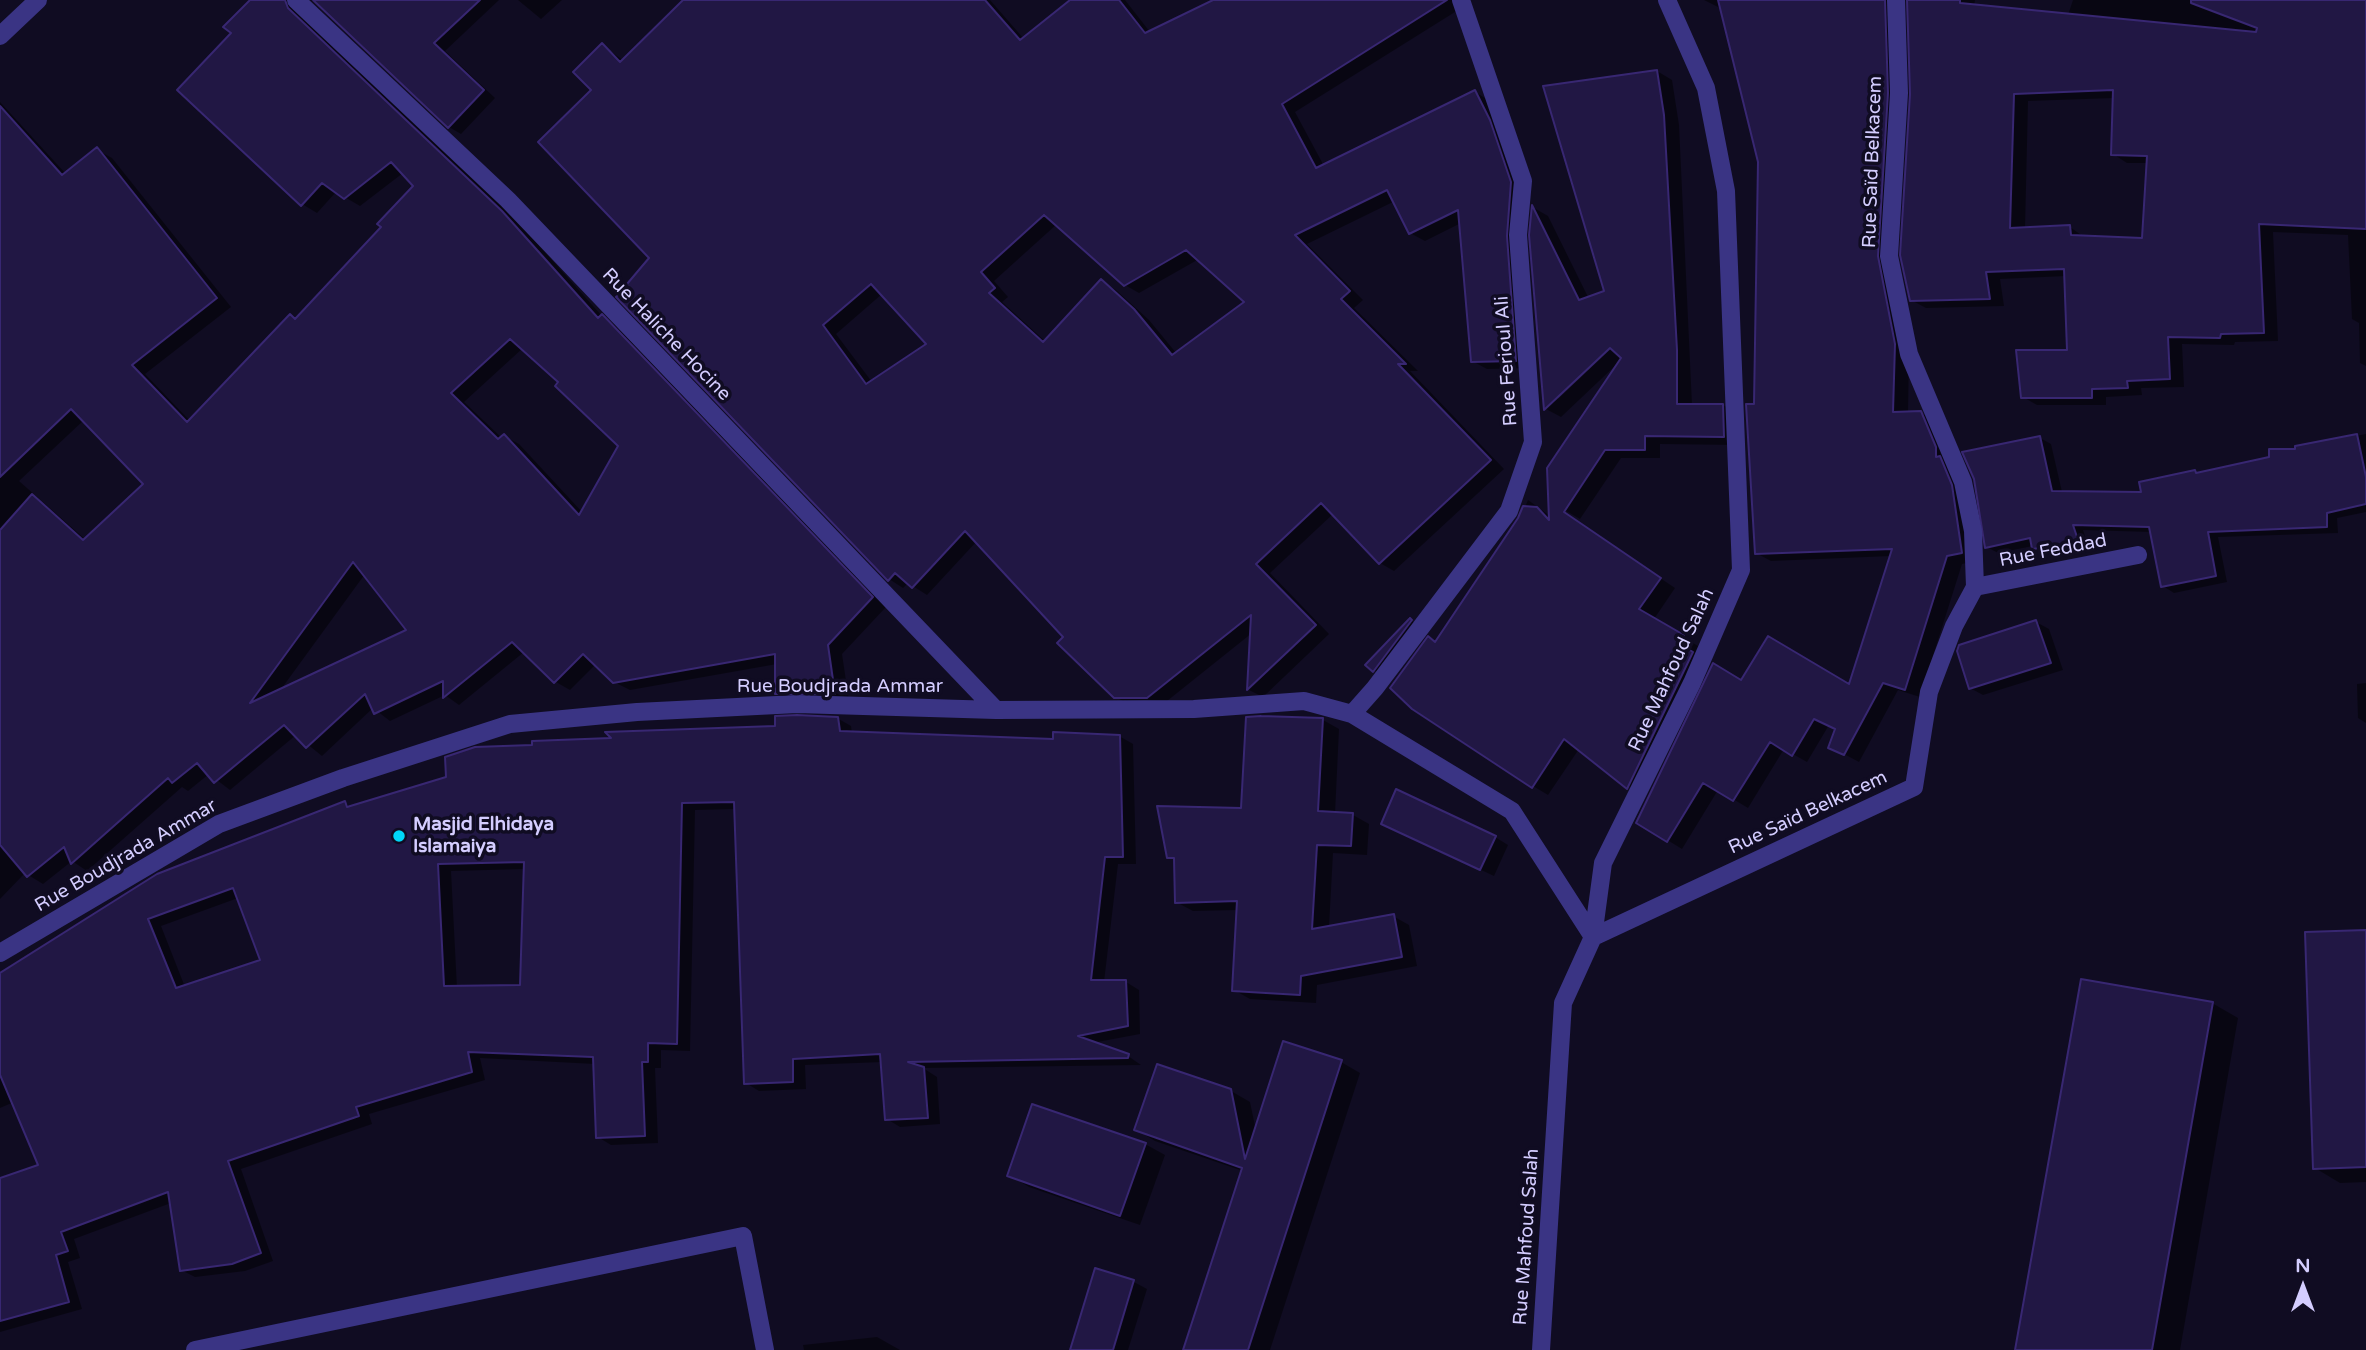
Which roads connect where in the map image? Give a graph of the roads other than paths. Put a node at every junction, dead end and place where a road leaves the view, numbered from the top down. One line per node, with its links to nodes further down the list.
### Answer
1 (38, 0): 6 (street)
2 (296, 0): 9 (street, Rue Haliche Hocine)
3 (1461, 0): 10 (street, Rue Ferioul Ali)
4 (1667, 0): 11 (street, Rue Mahfoud Salah)
5 (1896, 0): 8 (street, Rue Saïd Belkacem)
6 (0, 36)
7 (2138, 555): 8 (street, Rue Feddad)
8 (1975, 587): 11 (street, Rue Saïd Belkacem)
9 (996, 710): 10 (street, Rue Boudjrada Ammar); 12 (street, Rue Boudjrada Ammar)
10 (1352, 714): 11 (street, Rue Boudjrada Ammar)
11 (1593, 937): 15 (street, Rue Mahfoud Salah)
12 (0, 953)
13 (195, 1350): 14 (street)
14 (765, 1350)
15 (1541, 1350)

